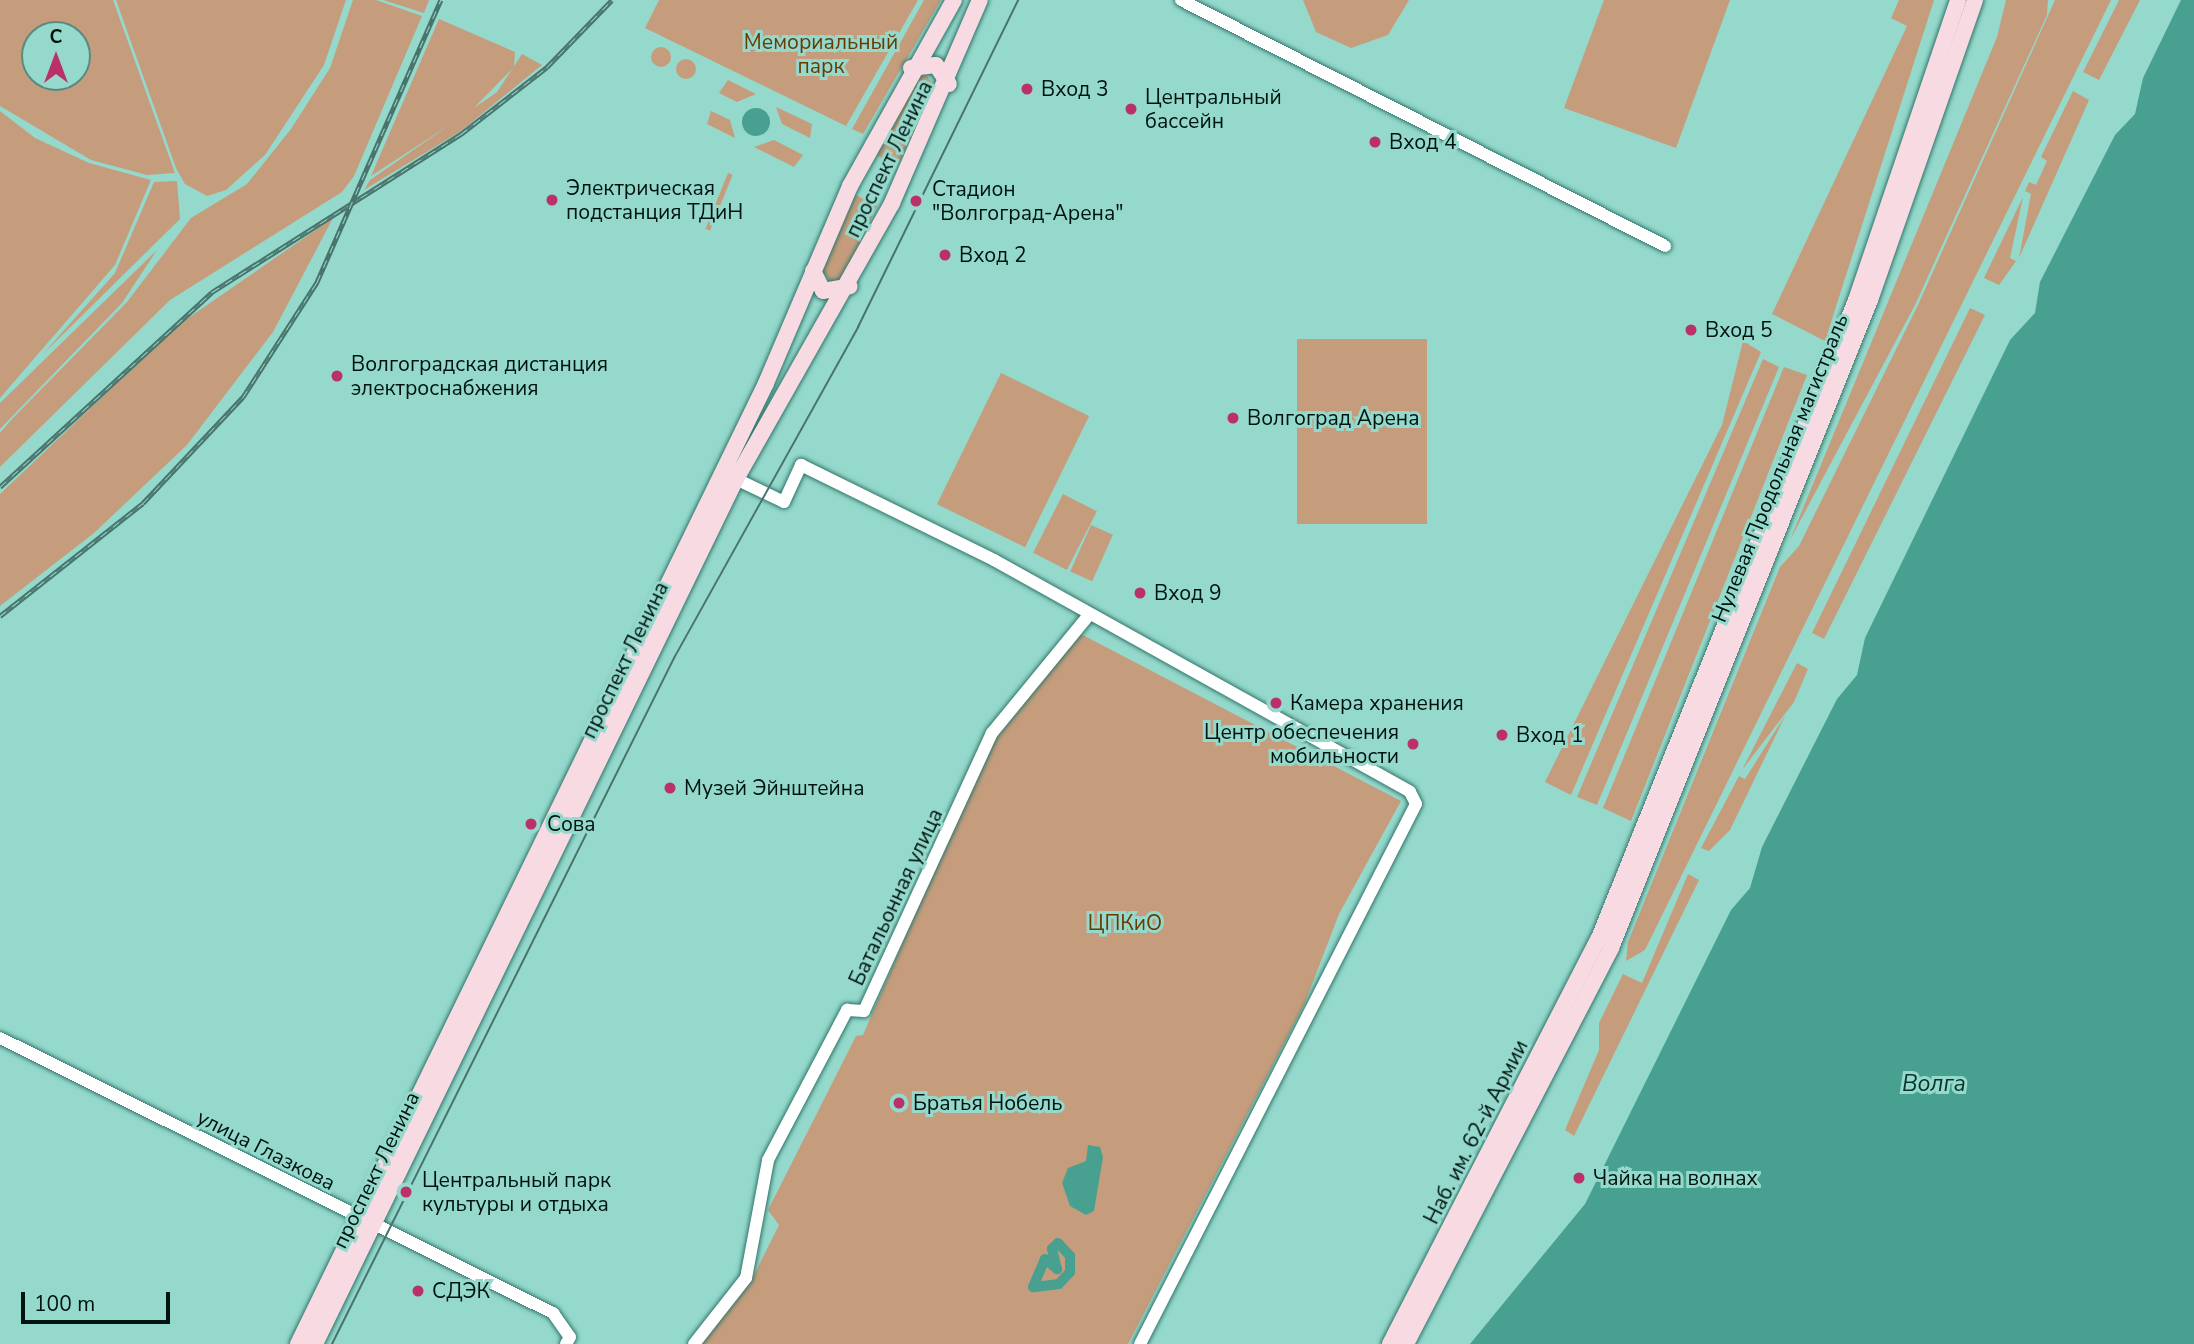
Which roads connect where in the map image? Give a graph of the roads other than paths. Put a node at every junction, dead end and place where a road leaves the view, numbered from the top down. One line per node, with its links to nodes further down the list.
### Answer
1 (954, 0): 6 (main road, проспект Ленина)
2 (980, 0): 7 (main road, проспект Ленина)
3 (1181, 0): 8 (street)
4 (1958, 0): 13 (main road, Нулевая Продольная магистраль)
5 (1975, 0): 13 (main road, Нулевая Продольная магистраль)
6 (911, 68): 7 (main road); 9 (main road, проспект Ленина)
7 (949, 84): 10 (main road, проспект Ленина)
8 (1665, 246)
9 (813, 271): 10 (main road); 15 (main road, проспект Ленина)
10 (850, 286): 11 (main road, проспект Ленина)
11 (736, 479): 12 (street); 16 (main road, проспект Ленина)
12 (1088, 616): 20 (street, Батальонная улица); 21 (street)
13 (1605, 943): 22 (main road, Наб. им. 62-й Армии); 23 (main road, Наб. им. 62-й Армии)
14 (0, 1038): 15 (street, улица Глазкова)
15 (358, 1218): 16 (street, улица Глазкова); 17 (main road, проспект Ленина)
16 (372, 1227): 18 (main road, проспект Ленина); 19 (street, улица Глазкова)
17 (299, 1344)
18 (315, 1344)
19 (566, 1344)
20 (694, 1344)
21 (1140, 1344)
22 (1390, 1344)
23 (1406, 1344)

